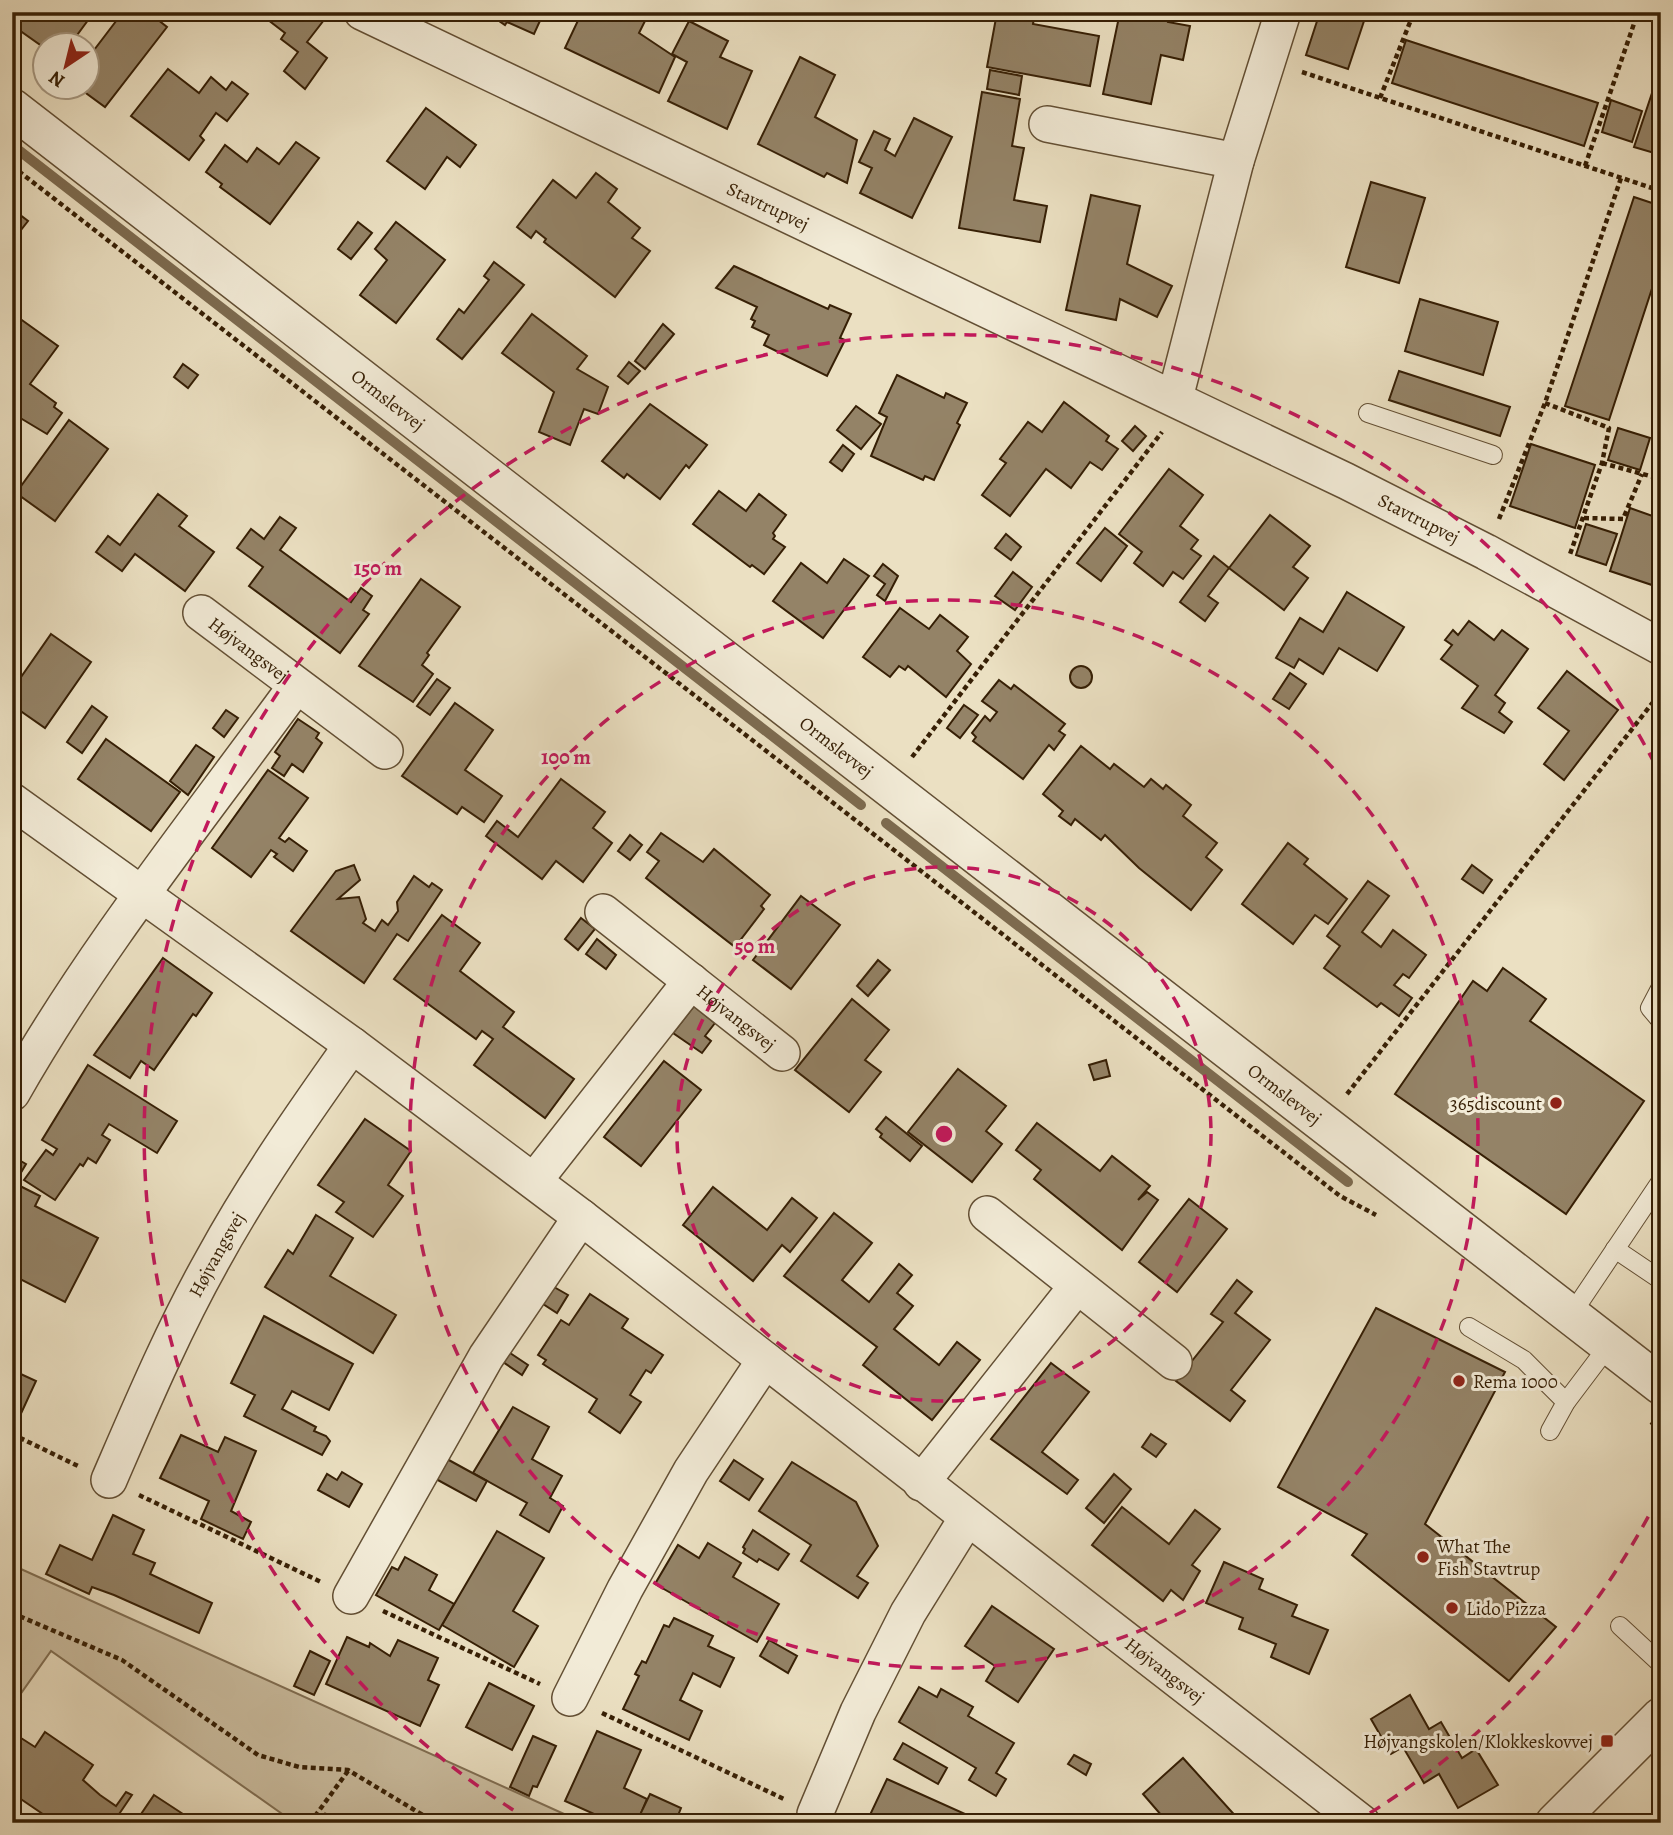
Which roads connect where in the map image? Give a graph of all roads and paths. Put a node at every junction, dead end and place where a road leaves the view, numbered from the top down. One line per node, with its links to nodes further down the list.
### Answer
1 (362, 12): 14 (street, Stavtrupvej)
2 (1283, 12): 5 (street)
3 (1414, 12): 6 (path)
4 (1638, 12): 11 (path)
5 (1268, 61): 6 (path); 9 (street)
6 (1380, 98): 11 (path)
7 (12, 108): 29 (street, Ormslevvej)
8 (1047, 124): 9 (street)
9 (1236, 161): 14 (street)
10 (12, 166): 44 (path)
11 (1585, 166): 12 (path)
12 (1621, 178): 13 (path); 15 (path)
13 (1661, 191)
14 (1175, 398): 22 (street, Stavtrupvej); 29 (path)
15 (1545, 403): 18 (path); 22 (path)
16 (1368, 413): 17 (lane)
17 (1493, 455)
18 (1602, 463): 19 (path); 21 (path)
19 (1642, 474): 20 (path); 21 (path)
20 (1661, 479)
21 (1584, 518): 23 (path)
22 (1486, 552): 23 (street, Stavtrupvej)
23 (1556, 590): 25 (street, Stavtrupvej)
24 (201, 613): 26 (street, Højvangsvej)
25 (1661, 647)
26 (296, 686): 28 (street, Højvangsvej); 31 (street, Højvangsvej)
27 (1661, 692): 39 (path)
28 (385, 751)
29 (890, 786): 39 (street, Ormslevvej)
30 (12, 802): 31 (street, Højvangsvej)
31 (142, 896): 36 (street, Højvangsvej); 38 (street, Højvangsvej)
32 (603, 912): 33 (street, Højvangsvej)
33 (691, 981): 37 (street, Højvangsvej); 40 (street, Højvangsvej)
34 (1661, 987): 35 (lane)
35 (1661, 1021)
36 (352, 1045): 40 (street, Højvangsvej); 58 (street, Højvangsvej)
37 (782, 1053)
38 (12, 1093)
39 (1324, 1124): 48 (street, Ormslevvej)
40 (534, 1181): 43 (street, Højvangsvej)
41 (1661, 1181): 45 (lane)
42 (987, 1214): 47 (street)
43 (582, 1217): 51 (street, Højvangsvej); 61 (street)
44 (1384, 1218)
45 (1615, 1249): 46 (lane); 48 (lane)
46 (1661, 1280)
47 (1077, 1286): 52 (street); 59 (street)
48 (1571, 1315): 50 (street, Ormslevvej)
49 (1469, 1327): 54 (lane)
50 (1609, 1345): 53 (street, Ormslevvej); 54 (lane)
51 (765, 1360): 59 (street, Højvangsvej); 65 (street)
52 (1174, 1362)
53 (1651, 1399): 55 (path)
54 (1566, 1402): 56 (lane)
55 (1661, 1430)
56 (1550, 1431)
57 (12, 1434): 58 (path)
58 (109, 1480): 61 (path)
59 (921, 1483): 60 (street, Højvangsvej)
60 (967, 1518): 68 (street); 71 (street, Højvangsvej)
61 (351, 1596): 65 (path)
62 (12, 1613): 67 (path)
63 (1620, 1626): 64 (lane)
64 (1661, 1664)
65 (570, 1698): 68 (path)
66 (1661, 1717): 72 (street)
67 (348, 1770): 69 (path); 70 (path)
68 (815, 1814)
69 (310, 1823)
70 (436, 1823)
71 (1362, 1823)
72 (1555, 1823)

